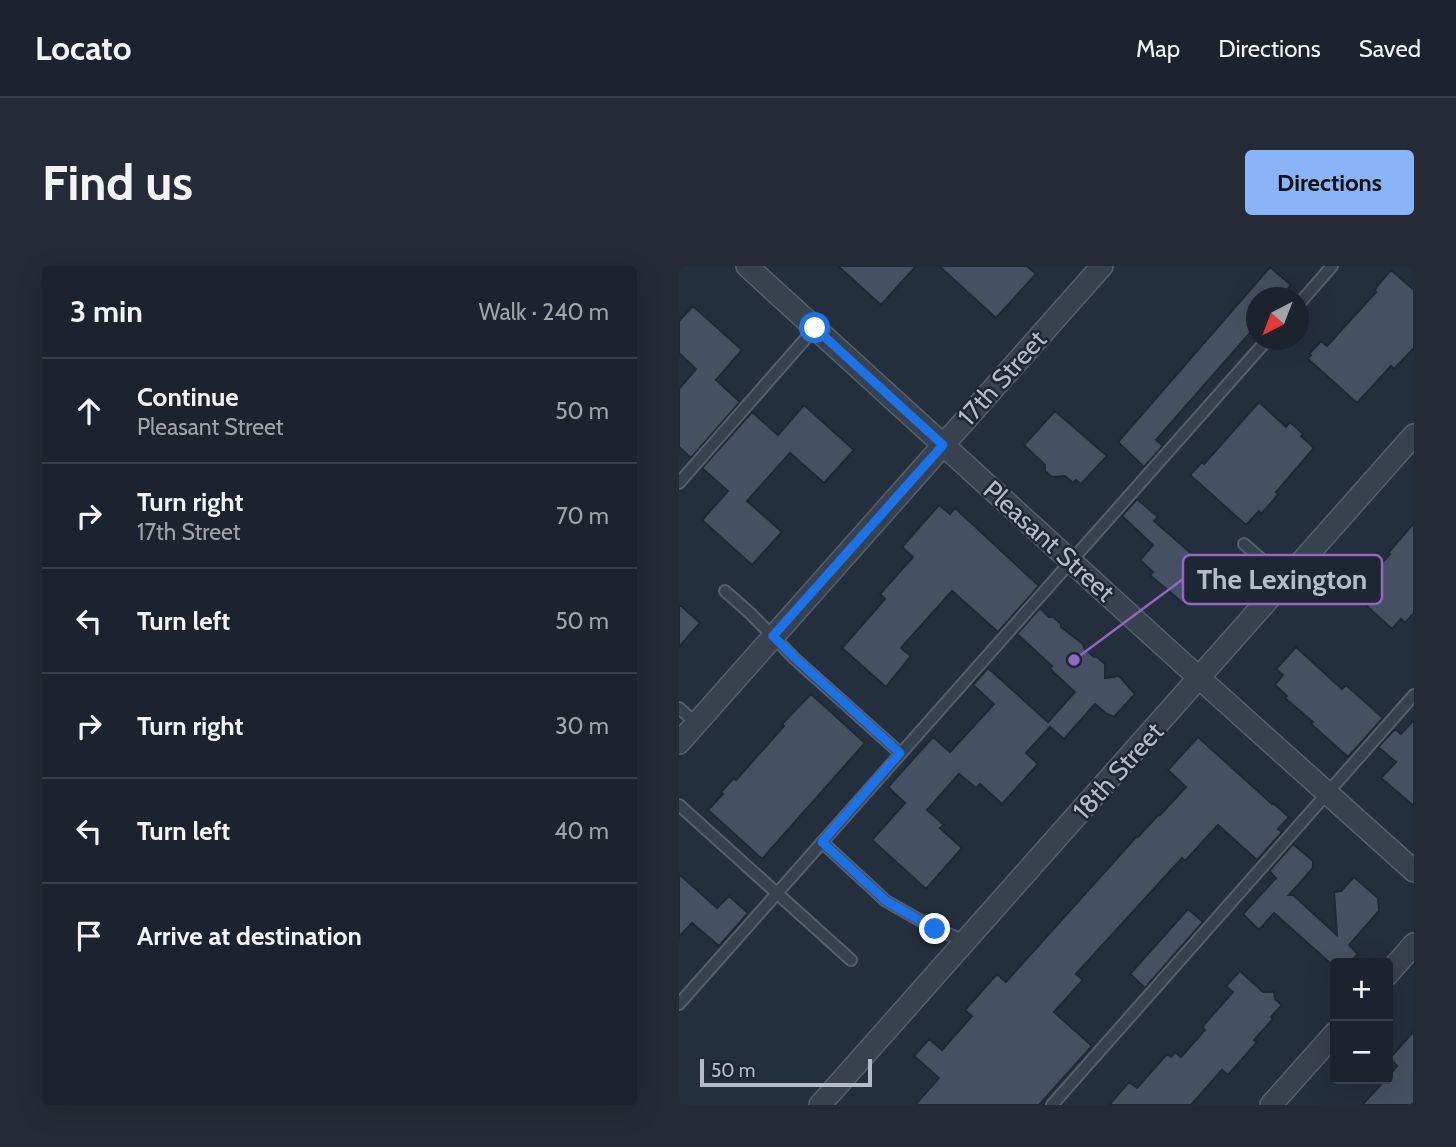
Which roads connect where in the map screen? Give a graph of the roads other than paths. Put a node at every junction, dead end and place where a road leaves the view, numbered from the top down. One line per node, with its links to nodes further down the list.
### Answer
1 (747, 266): 5 (street, Pleasant Street)
2 (1101, 266): 8 (street, 17th Street)
3 (1332, 266): 4 (lane)
4 (1309, 292)
5 (815, 328): 8 (street, Pleasant Street); 11 (lane)
6 (1258, 350): 9 (lane)
7 (1414, 435): 14 (street, 18th Street)
8 (943, 445): 13 (street, Pleasant Street); 16 (street, 17th Street)
9 (1156, 465): 10 (lane); 13 (lane)
10 (1166, 474)
11 (679, 483)
12 (1244, 544): 14 (lane)
13 (1071, 561): 17 (street, Pleasant Street); 22 (lane)
14 (1286, 581): 17 (street, 18th Street)
15 (725, 591): 16 (lane)
16 (773, 636): 20 (street, 17th Street); 22 (lane)
17 (1200, 678): 23 (street, Pleasant Street); 28 (street, 18th Street)
18 (1414, 695): 23 (lane)
19 (679, 708): 20 (lane)
20 (696, 723): 21 (street, 17th Street)
21 (679, 743)
22 (900, 753): 25 (lane)
23 (1328, 793): 26 (street, Pleasant Street); 35 (lane)
24 (679, 805): 27 (lane)
25 (822, 842): 27 (lane); 28 (lane)
26 (1414, 871)
27 (777, 893): 30 (lane); 32 (lane)
28 (966, 941): 34 (street, 18th Street)
29 (1414, 944): 31 (street)
30 (851, 960)
31 (1393, 968)
32 (679, 1004)
33 (1330, 1039): 36 (street)
34 (820, 1105)
35 (1052, 1105)
36 (1271, 1105)

